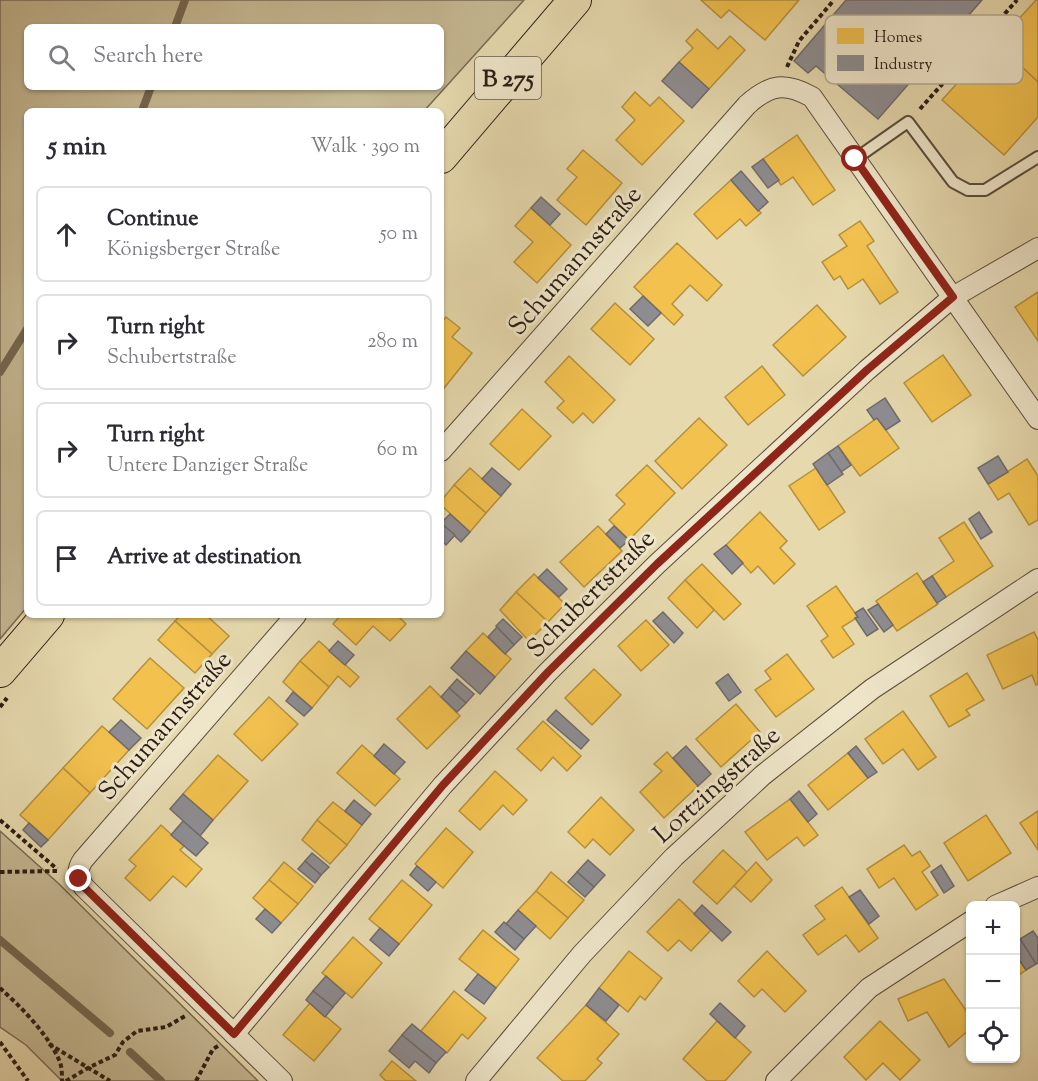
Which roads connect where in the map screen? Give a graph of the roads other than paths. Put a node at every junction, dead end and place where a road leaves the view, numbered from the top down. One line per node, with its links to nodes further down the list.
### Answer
1 (575, 0): 2 (main road, B 275)
2 (444, 153)
3 (1038, 157): 4 (lane)
4 (855, 159): 6 (street); 8 (street, Schumannstraße)
5 (1038, 248): 6 (street, Schubertstraße)
6 (953, 297): 7 (street); 16 (street, Schubertstraße)
7 (1038, 419)
8 (444, 448)
9 (1038, 579): 18 (street, Lortzingstraße)
10 (45, 618): 12 (main road)
11 (293, 618): 16 (street, Schumannstraße)
12 (0, 671)
13 (1038, 887): 14 (street)
14 (1006, 901)
15 (966, 924): 19 (street)
16 (234, 1034): 17 (street)
17 (282, 1081)
18 (476, 1081)
19 (776, 1081)

